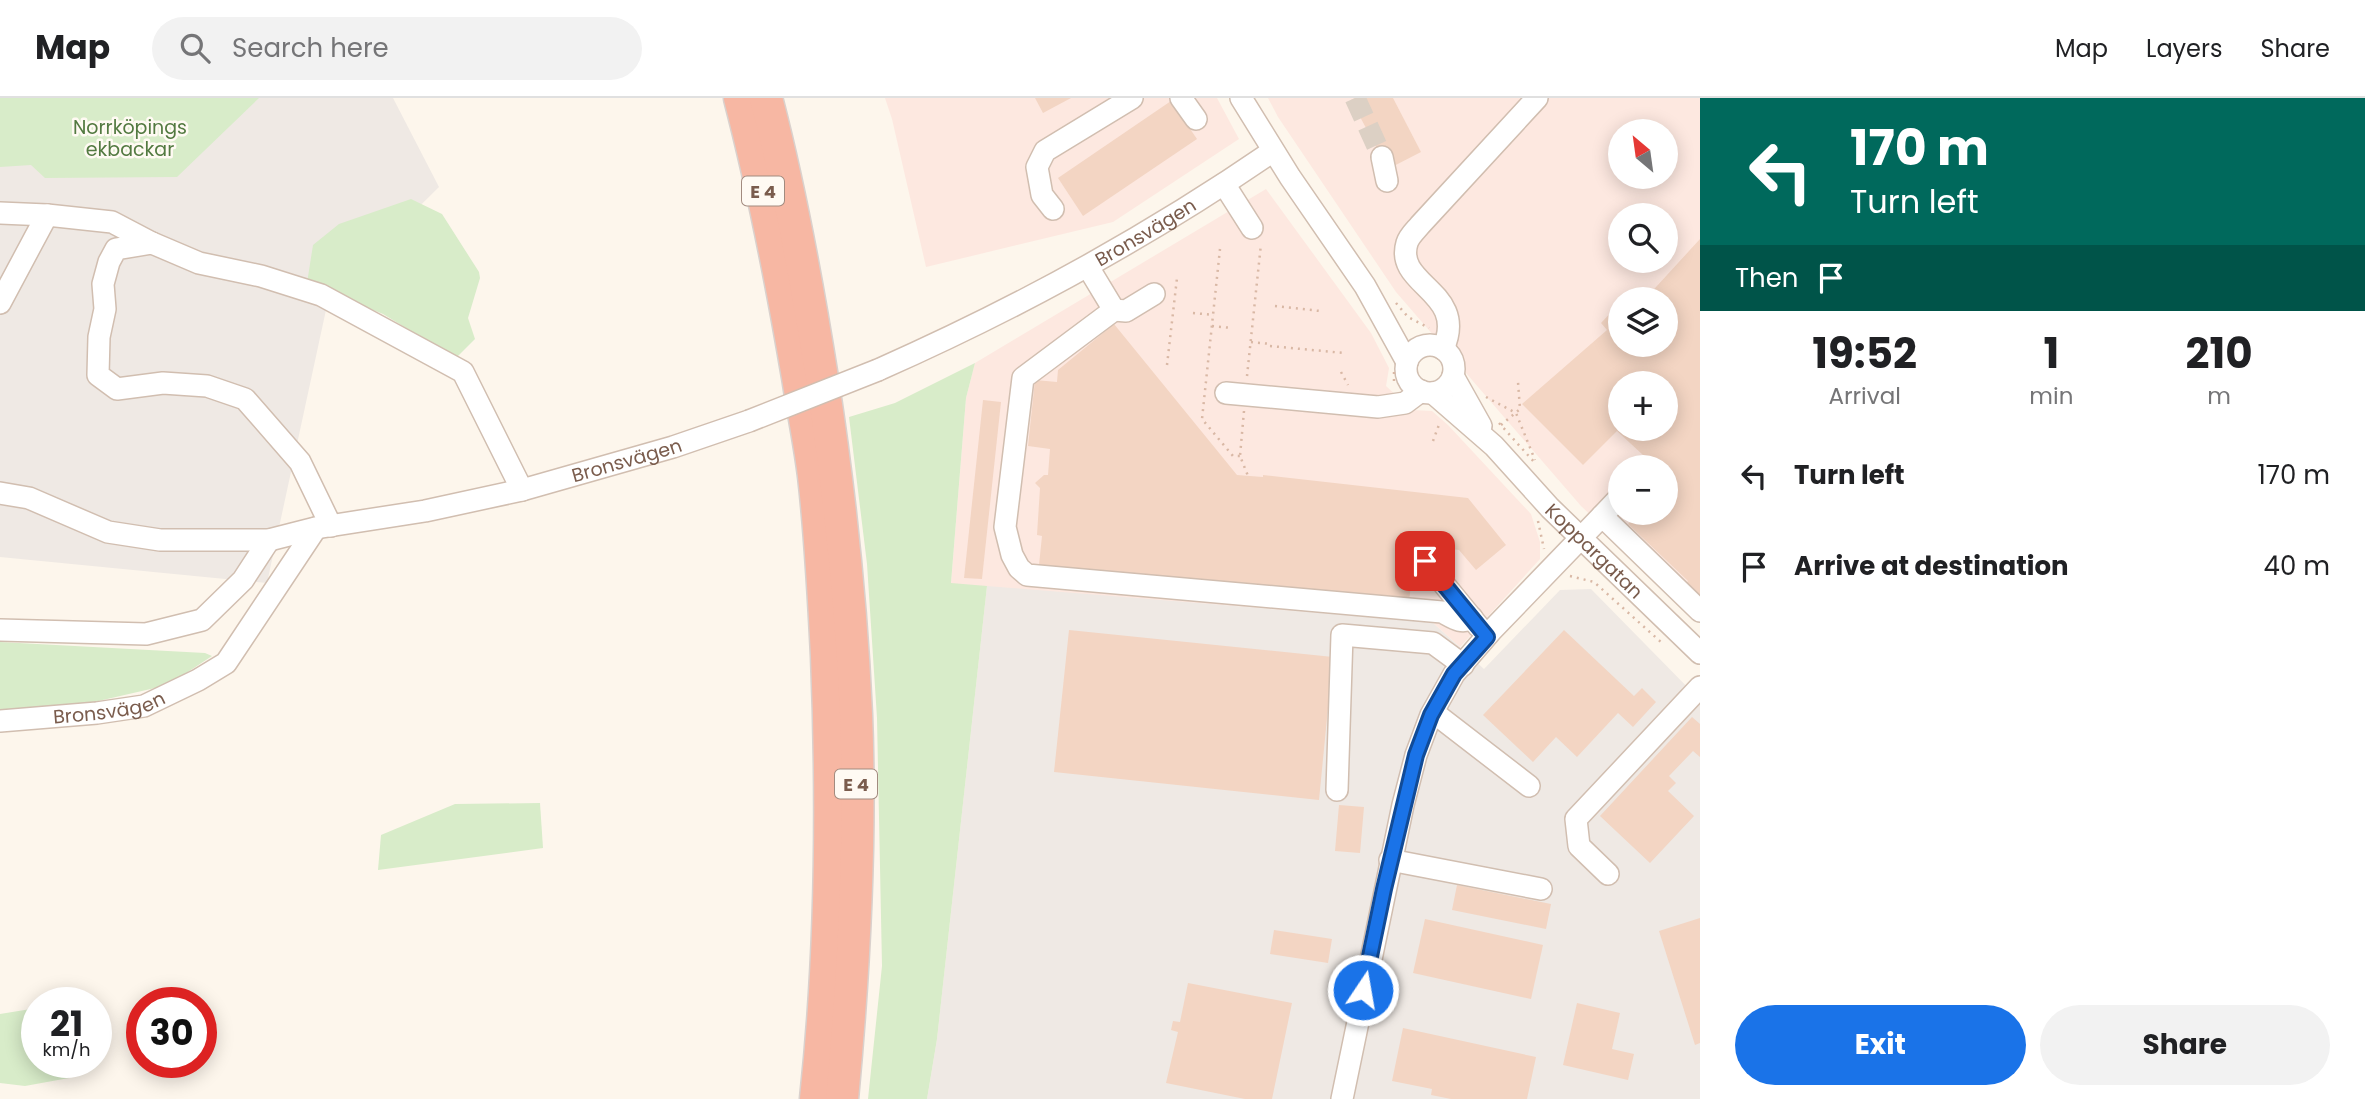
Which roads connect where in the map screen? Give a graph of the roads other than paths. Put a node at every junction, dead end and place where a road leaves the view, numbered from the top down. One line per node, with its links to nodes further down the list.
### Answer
1 (740, 98): 49 (highway, E 4)
2 (766, 98): 50 (highway, E 4)
3 (1132, 98): 12 (street)
4 (1181, 98): 7 (street)
5 (1241, 98): 8 (street, Koppargatan)
6 (1537, 98): 22 (street)
7 (1196, 119)
8 (1273, 151): 11 (street, Bronsvägen); 18 (street, Koppargatan)
9 (1382, 157): 10 (street)
10 (1387, 181)
11 (1224, 184): 15 (street); 17 (street, Bronsvägen)
12 (1053, 209)
13 (47, 215): 14 (street); 16 (street); 20 (street)
14 (1, 216)
15 (1257, 230)
16 (152, 243): 27 (street); 31 (street)
17 (1088, 267): 21 (street); 27 (street, Bronsvägen, bridge)
18 (1365, 286): 22 (street, Koppargatan); 24 (street, Koppargatan)
19 (1154, 294): 21 (street)
20 (0, 303)
21 (1114, 310): 36 (street)
22 (1436, 347): 23 (street); 24 (street)
23 (1453, 376): 24 (street); 26 (street, Koppargatan)
24 (1417, 381): 25 (street); 26 (street, Koppargatan)
25 (1236, 394)
26 (1494, 446): 32 (street, Koppargatan)
27 (522, 491): 31 (street, Bronsvägen)
28 (0, 493): 33 (street)
29 (1608, 510): 30 (street)
30 (1602, 516): 32 (street); 35 (street)
31 (324, 527): 33 (street); 43 (street, Bronsvägen)
32 (1581, 538): 38 (street); 39 (street, Koppargatan)
33 (269, 540): 37 (street)
34 (1425, 561): 36 (street)
35 (1700, 611)
36 (1472, 618): 38 (street)
37 (0, 630)
38 (1487, 637): 40 (street)
39 (1700, 653)
40 (1463, 664): 42 (street); 45 (street)
41 (1700, 687): 47 (street)
42 (1433, 712): 44 (street); 46 (street)
43 (0, 721)
44 (1529, 786)
45 (1337, 790)
46 (1390, 860): 48 (street); 51 (street)
47 (1608, 874)
48 (1541, 889)
49 (816, 1099)
50 (842, 1099)
51 (1342, 1099)

